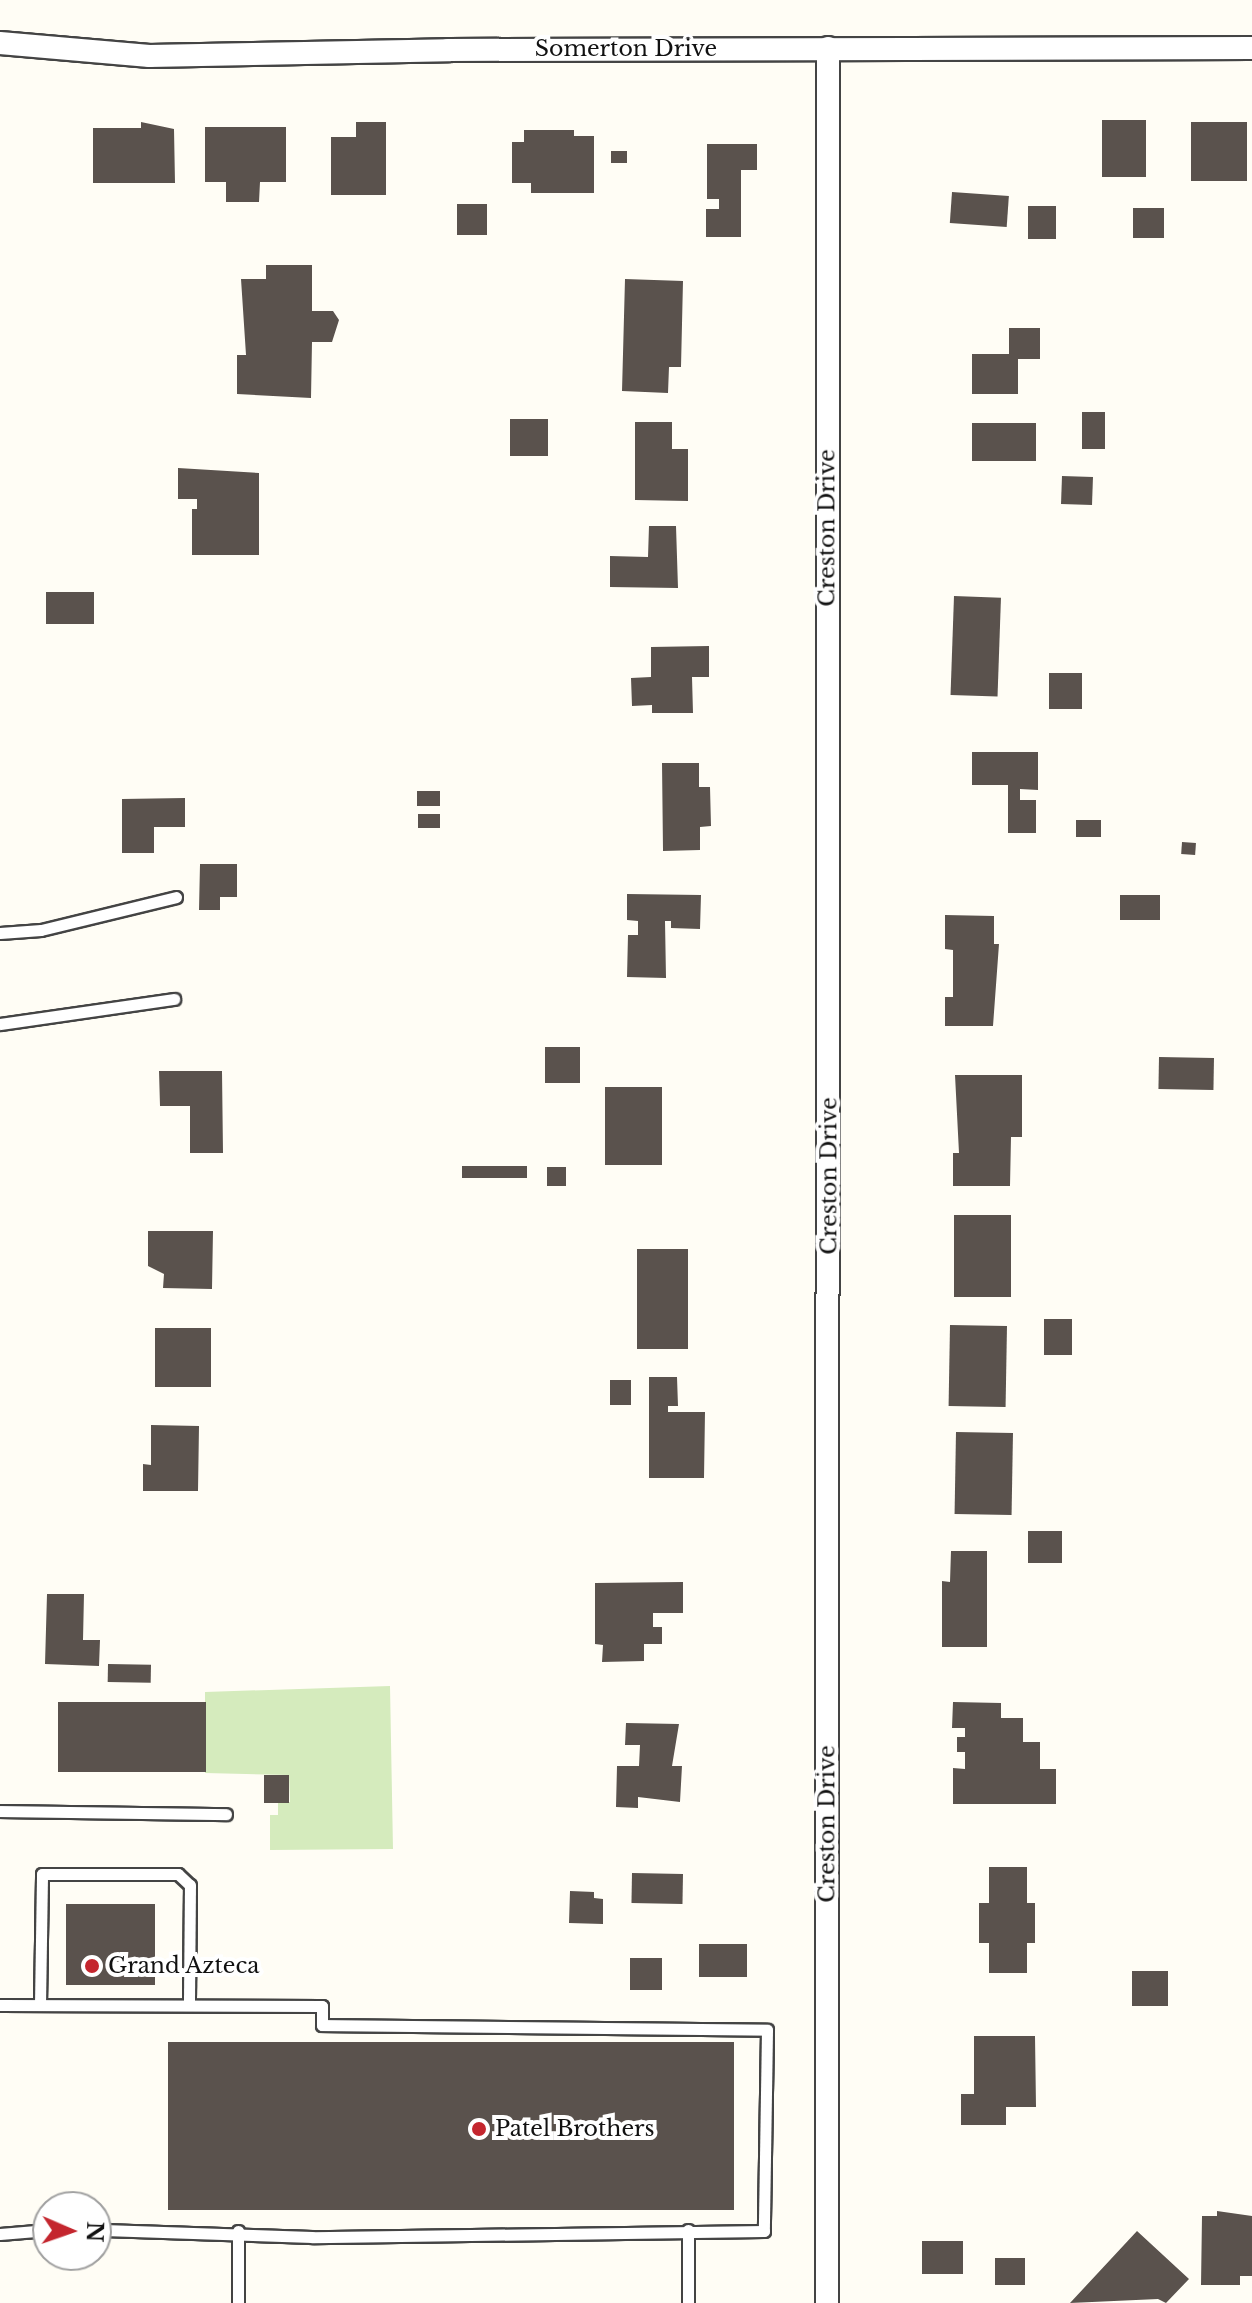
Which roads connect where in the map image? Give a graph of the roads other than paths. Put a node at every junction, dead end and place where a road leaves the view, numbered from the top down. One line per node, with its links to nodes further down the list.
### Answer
1 (0, 43): 2 (street, Somerton Drive)
2 (828, 48): 3 (street, Somerton Drive); 20 (street, Creston Drive)
3 (1252, 48)
4 (176, 897): 5 (lane)
5 (0, 933)
6 (174, 999): 7 (lane)
7 (0, 1024)
8 (0, 1811): 9 (lane)
9 (226, 1814)
10 (40, 2004): 11 (lane); 12 (lane); 12 (lane)
11 (0, 2005)
12 (189, 2005): 14 (lane)
13 (112, 2230): 16 (lane)
14 (688, 2230): 16 (lane); 19 (lane)
15 (32, 2231): 17 (lane)
16 (238, 2231): 18 (lane)
17 (0, 2234)
18 (238, 2303)
19 (688, 2303)
20 (827, 2303)

